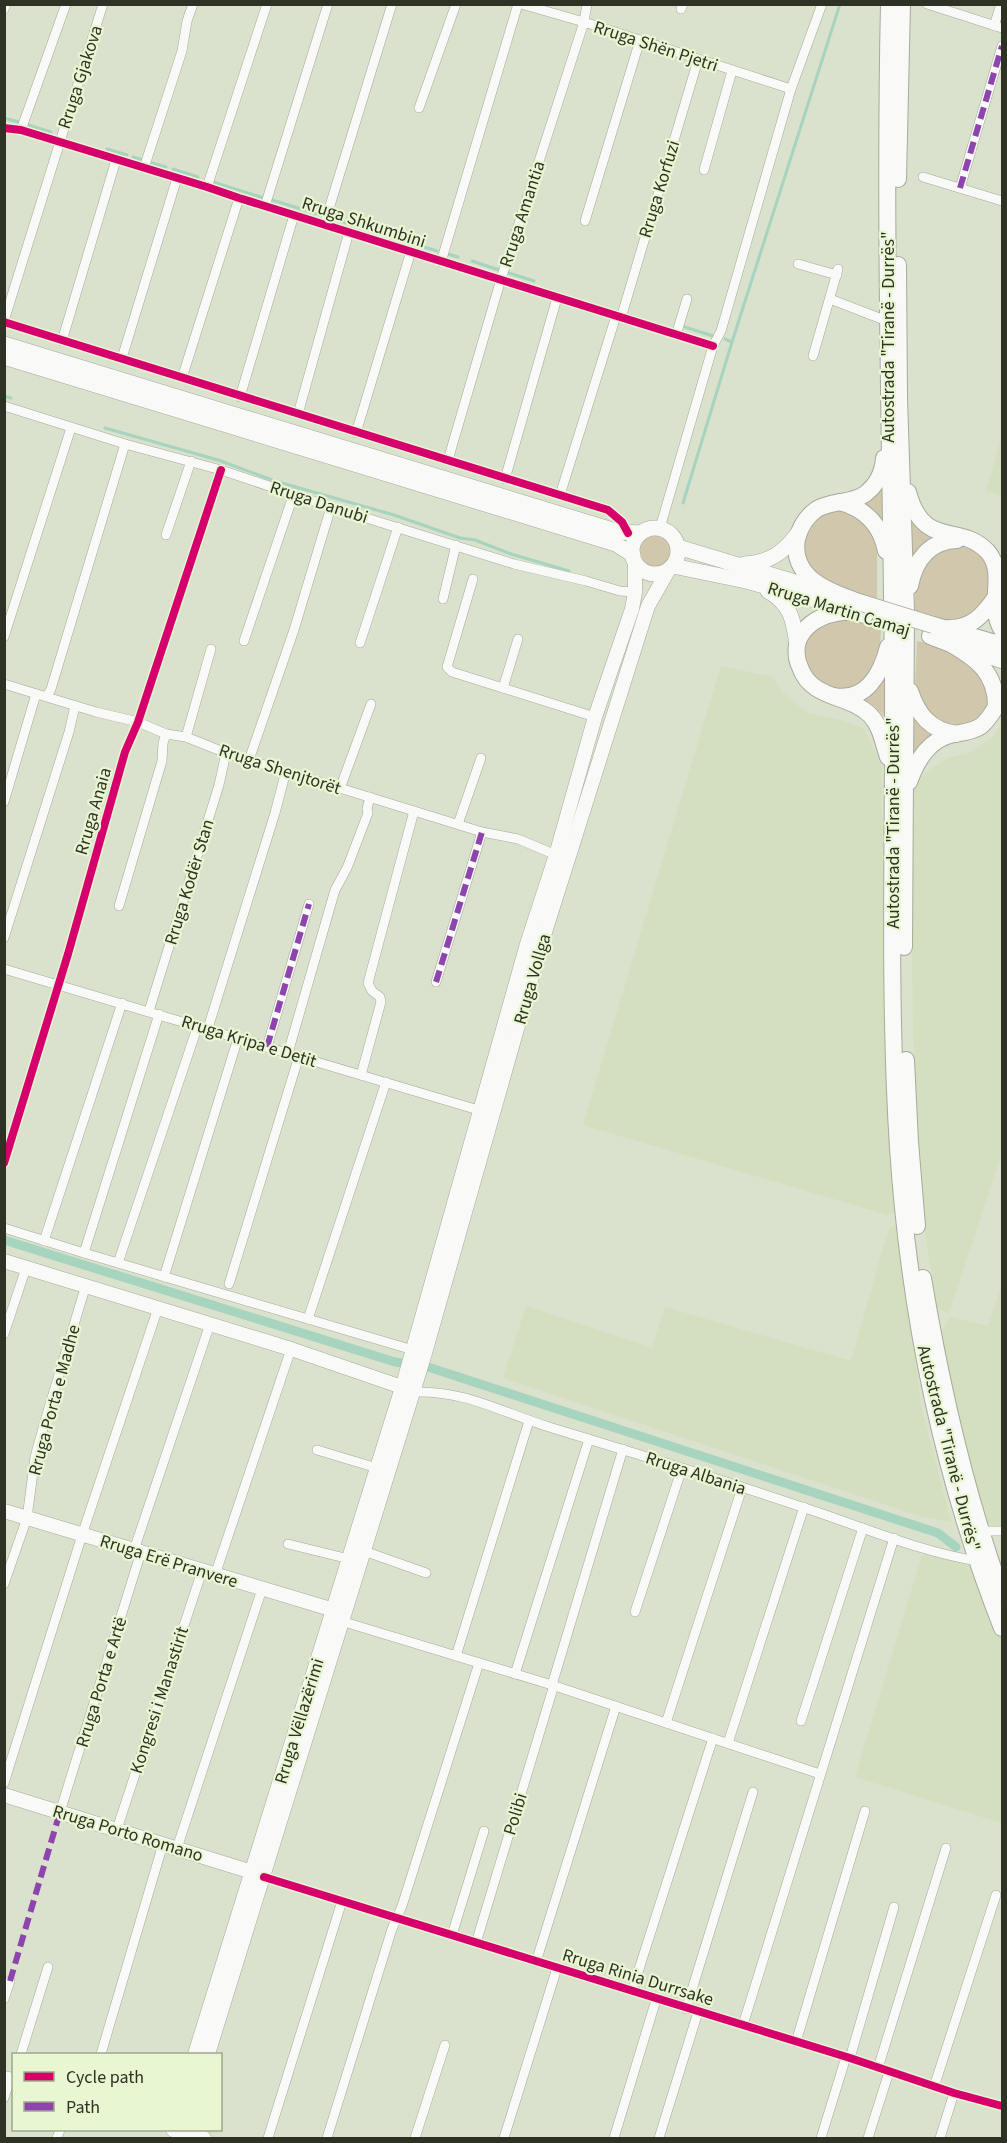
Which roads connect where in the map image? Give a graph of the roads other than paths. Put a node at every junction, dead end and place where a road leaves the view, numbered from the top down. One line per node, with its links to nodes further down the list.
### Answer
1 (6, 4): 16 (street)
2 (66, 4): 26 (street)
3 (103, 4): 27 (street, Rruga Gjakova)
4 (193, 4): 29 (street)
5 (267, 4): 33 (street)
6 (328, 4): 37 (street)
7 (392, 4): 40 (street)
8 (456, 4): 24 (street)
9 (520, 4): 17 (street, Rruga Shën Pjetri); 43 (street)
10 (586, 4): 17 (street, Rruga Amantia)
11 (822, 4): 23 (street)
12 (889, 4): 50 (highway, Autostrada "Tiranë - Durrës")
13 (902, 4): 69 (highway, Autostrada "Tiranë - Durrës")
14 (927, 4): 18 (street)
15 (1001, 4): 18 (street)
16 (4, 9)
17 (584, 22): 19 (street, Rruga Shën Pjetri); 45 (street, Rruga Amantia)
18 (998, 27)
19 (640, 40): 21 (street, Rruga Shën Pjetri); 39 (street)
20 (1002, 46): 34 (street)
21 (698, 60): 22 (street, Rruga Shën Pjetri); 49 (street, Rruga Korfuzi)
22 (732, 70): 23 (street, Rruga Shën Pjetri); 30 (street)
23 (791, 89): 55 (street)
24 (419, 108)
25 (4, 128): 26 (street, Rruga Shkumbini)
26 (21, 130): 27 (street, Rruga Shkumbini)
27 (59, 142): 28 (street, Rruga Shkumbini); 51 (street, Rruga Gjakova)
28 (116, 160): 29 (street, Rruga Shkumbini); 53 (street)
29 (144, 168): 32 (street, Rruga Shkumbini)
30 (704, 170)
31 (923, 177): 34 (street)
32 (177, 178): 33 (street, Rruga Shkumbini); 58 (street)
33 (207, 187): 35 (street, Rruga Shkumbini)
34 (960, 188): 36 (street)
35 (239, 198): 37 (street, Rruga Shkumbini); 59 (street)
36 (1002, 201)
37 (266, 206): 38 (street, Rruga Shkumbini)
38 (294, 215): 40 (street, Rruga Shkumbini); 61 (street)
39 (585, 221)
40 (324, 225): 41 (street, Rruga Shkumbini)
41 (349, 232): 42 (street, Rruga Shkumbini); 63 (street)
42 (411, 252): 43 (street, Rruga Shkumbini); 65 (street)
43 (441, 262): 45 (street, Rruga Shkumbini)
44 (798, 264): 48 (street)
45 (501, 279): 46 (street, Rruga Shkumbini); 67 (street, Rruga Amantia)
46 (557, 298): 49 (street, Rruga Shkumbini); 71 (street)
47 (687, 299): 52 (street)
48 (830, 299): 50 (street); 56 (street)
49 (618, 317): 52 (street, Rruga Shkumbini); 73 (street, Rruga Korfuzi)
50 (887, 321): 60 (highway, Autostrada "Tiranë - Durrës")
51 (4, 322): 53 (street)
52 (676, 335): 55 (street, Rruga Shkumbini)
53 (62, 341): 58 (street)
54 (4, 344): 79 (main road)
55 (713, 346): 77 (street)
56 (813, 356)
57 (4, 357): 84 (main road)
58 (122, 358): 59 (street)
59 (182, 378): 61 (street)
60 (888, 386): 74 (highway); 89 (highway, Autostrada "Tiranë - Durrës")
61 (240, 397): 63 (street)
62 (6, 409): 64 (street, Rruga Danubi)
63 (298, 414): 65 (street)
64 (71, 428): 66 (street, Rruga Danubi); 99 (street)
65 (357, 433): 67 (street)
66 (125, 444): 68 (street, Rruga Danubi); 113 (street)
67 (448, 459): 71 (street)
68 (191, 461): 70 (street, Rruga Danubi); 80 (street)
69 (902, 462): 81 (highway); 95 (highway, Autostrada "Tiranë - Durrës")
70 (221, 470): 72 (street, Rruga Danubi); 118 (street, Rruga Anaia)
71 (506, 478): 73 (street)
72 (294, 493): 75 (street, Rruga Danubi); 101 (street)
73 (560, 495): 79 (street)
74 (840, 502): 78 (highway); 89 (highway)
75 (332, 507): 76 (street, Rruga Danubi); 124 (street)
76 (398, 527): 82 (street, Rruga Danubi); 102 (street)
77 (660, 528): 79 (main road); 83 (main road)
78 (799, 532): 85 (main road); 91 (highway)
79 (634, 533): 84 (main road)
80 (166, 535)
81 (969, 540): 92 (highway); 95 (highway)
82 (456, 545): 90 (street, Rruga Danubi); 93 (street)
83 (678, 547): 85 (main road, Rruga Martin Camaj); 86 (main road)
84 (634, 558): 86 (main road); 90 (main road, Rruga Vollga)
85 (735, 564): 91 (main road, Rruga Martin Camaj)
86 (670, 568): 88 (main road, Rruga Martin Camaj); 151 (main road, Rruga Vollga)
87 (473, 579): 110 (street)
88 (746, 581): 94 (main road, Rruga Martin Camaj); 105 (main road)
89 (891, 582): 96 (highway, Autostrada "Tiranë - Durrës")
90 (635, 592): 117 (main road, Rruga Vollga)
91 (842, 597): 94 (highway, Rruga Martin Camaj)
92 (995, 598): 97 (highway); 98 (highway)
93 (443, 599)
94 (862, 610): 97 (highway, Rruga Martin Camaj); 105 (highway)
95 (906, 611): 108 (highway, Autostrada "Tiranë - Durrës")
96 (892, 623): 112 (highway); 126 (highway, Autostrada "Tiranë - Durrës")
97 (935, 630): 103 (highway, Rruga Martin Camaj); 104 (highway, Rruga Martin Camaj)
98 (1002, 630)
99 (4, 637)
100 (518, 639): 110 (street)
101 (244, 641)
102 (360, 643)
103 (951, 644): 107 (highway, Rruga Martin Camaj); 114 (highway)
104 (1002, 645)
105 (797, 646): 112 (highway)
106 (211, 649): 121 (street)
107 (1002, 660)
108 (906, 673): 120 (highway); 128 (highway, Autostrada "Tiranë - Durrës")
109 (4, 684): 111 (street, Rruga Shenjtorët)
110 (503, 688): 117 (street)
111 (36, 694): 113 (street, Rruga Shenjtorët); 130 (street)
112 (827, 695): 126 (highway)
113 (47, 696): 116 (street, Rruga Shenjtorët)
114 (999, 701): 120 (highway)
115 (370, 704): 127 (street)
116 (75, 706): 118 (street, Rruga Shenjtorët); 137 (street)
117 (595, 717): 134 (main road, Rruga Vollga)
118 (138, 722): 119 (street, Rruga Shenjtorët); 140 (street, Rruga Anaia)
119 (166, 734): 121 (street, Rruga Shenjtorët); 136 (street)
120 (956, 734): 128 (highway)
121 (186, 737): 122 (street, Rruga Shenjtorët)
122 (226, 753): 124 (street, Rruga Shenjtorët); 142 (street, Rruga Kodër Stan)
123 (481, 758): 132 (street)
124 (249, 760): 125 (street, Rruga Shenjtorët)
125 (286, 771): 127 (street, Rruga Shenjtorët); 144 (street)
126 (893, 772): 188 (highway, Autostrada "Tiranë - Durrës")
127 (338, 787): 129 (street, Rruga Shenjtorët)
128 (906, 792): 181 (highway, Autostrada "Tiranë - Durrës")
129 (370, 797): 131 (street, Rruga Shenjtorët); 147 (street)
130 (4, 802)
131 (414, 811): 132 (street, Rruga Shenjtorët); 149 (street)
132 (458, 824): 133 (street, Rruga Shenjtorët)
133 (482, 832): 134 (street, Rruga Shenjtorët); 139 (street)
134 (556, 855): 151 (main road, Rruga Vollga)
135 (309, 904): 146 (street)
136 (119, 906)
137 (4, 938)
138 (4, 969): 140 (street, Rruga Kripa e Detit)
139 (436, 982)
140 (59, 984): 141 (street, Rruga Kripa e Detit); 152 (street, Rruga Anaia)
141 (122, 1003): 142 (street, Rruga Kripa e Detit); 154 (street)
142 (154, 1013): 143 (street, Rruga Kripa e Detit); 155 (street, Rruga Kodër Stan)
143 (198, 1025): 144 (street, Rruga Kripa e Detit); 157 (street)
144 (208, 1029): 145 (street, Rruga Kripa e Detit)
145 (238, 1038): 146 (street, Rruga Kripa e Detit); 159 (street)
146 (267, 1047): 147 (street, Rruga Kripa e Detit)
147 (288, 1053): 148 (street, Rruga Kripa e Detit)
148 (300, 1056): 149 (street, Rruga Kripa e Detit); 160 (street)
149 (361, 1075): 150 (street, Rruga Kripa e Detit)
150 (386, 1082): 151 (street, Rruga Kripa e Detit); 163 (street)
151 (487, 1112): 167 (main road, Rruga Vollga)
152 (4, 1163)
153 (4, 1228): 154 (street)
154 (44, 1241): 155 (street)
155 (84, 1253): 157 (street)
156 (4, 1261): 158 (main road)
157 (118, 1263): 159 (street)
158 (26, 1268): 161 (main road); 165 (street)
159 (164, 1277): 163 (street)
160 (229, 1284)
161 (86, 1286): 162 (main road); 178 (street, Rruga Porta e Madhe)
162 (158, 1308): 164 (main road); 182 (street)
163 (308, 1319): 167 (street)
164 (210, 1324): 166 (main road); 185 (street, Rruga Porta e Artë)
165 (4, 1334)
166 (291, 1349): 168 (main road); 189 (street, Kongresi i Manastirit)
167 (416, 1354): 168 (main road, Rruga Vollga)
168 (409, 1386): 169 (street, Rruga Albania); 173 (main road, Rruga Vëllazërimi); 186 (main road, Rruga Vëllazërimi)
169 (529, 1421): 170 (street, Rruga Albania); 197 (street)
170 (589, 1439): 171 (street, Rruga Albania); 199 (street)
171 (623, 1449): 174 (street, Rruga Albania); 200 (street, Polibi)
172 (317, 1450): 173 (street)
173 (377, 1468): 187 (main road, Rruga Vëllazërimi)
174 (682, 1468): 175 (street, Rruga Albania); 194 (street)
175 (742, 1488): 176 (street, Rruga Albania); 203 (street)
176 (804, 1508): 179 (street, Rruga Albania); 205 (street)
177 (4, 1511): 178 (main road, Rruga Erë Pranvere)
178 (27, 1518): 182 (main road, Rruga Erë Pranvere); 191 (street, Rruga Porta e Madhe)
179 (863, 1528): 183 (street, Rruga Albania); 202 (street)
180 (1002, 1531): 181 (street)
181 (982, 1532): 193 (highway, Autostrada "Tiranë - Durrës")
182 (82, 1535): 185 (main road, Rruga Erë Pranvere); 207 (street)
183 (894, 1538): 188 (street, Rruga Albania); 206 (street)
184 (288, 1544): 187 (street)
185 (138, 1551): 189 (main road, Rruga Erë Pranvere); 211 (street, Rruga Porta e Artë)
186 (364, 1551): 190 (street); 195 (main road, Rruga Vëllazërimi)
187 (349, 1559): 195 (main road, Rruga Vëllazërimi)
188 (978, 1561): 196 (highway, Autostrada "Tiranë - Durrës")
189 (208, 1573): 192 (main road, Rruga Erë Pranvere); 212 (street, Kongresi i Manastirit)
190 (426, 1573)
191 (4, 1584)
192 (261, 1589): 195 (main road, Rruga Erë Pranvere); 215 (street)
193 (1002, 1594)
194 (635, 1612)
195 (337, 1616): 197 (street); 217 (main road, Rruga Vëllazërimi)
196 (1002, 1628)
197 (456, 1656): 198 (street)
198 (479, 1663): 199 (street); 221 (street)
199 (515, 1674): 200 (street)
200 (553, 1685): 201 (street); 223 (street, Polibi)
201 (616, 1706): 203 (street); 224 (street)
202 (801, 1721)
203 (666, 1723): 204 (street)
204 (713, 1738): 205 (street); 228 (street)
205 (728, 1743): 206 (street)
206 (820, 1774): 233 (street)
207 (4, 1783)
208 (753, 1792): 231 (street)
209 (4, 1795): 211 (main road, Rruga Porto Romano)
210 (865, 1811): 234 (street)
211 (60, 1812): 212 (main road, Rruga Porto Romano)
212 (117, 1829): 214 (main road, Rruga Porto Romano)
213 (484, 1831): 222 (street)
214 (164, 1844): 215 (main road, Rruga Porto Romano); 237 (street)
215 (177, 1848): 217 (main road, Rruga Porto Romano)
216 (946, 1848): 241 (street)
217 (258, 1874): 219 (street, Rruga Rinia Durrsake); 238 (main road, Rruga Vëllazërimi); 239 (main road, Rruga Vëllazërimi)
218 (996, 1895): 244 (street)
219 (342, 1901): 221 (street, Rruga Rinia Durrsake); 251 (street)
220 (894, 1907): 240 (street)
221 (397, 1917): 222 (street, Rruga Rinia Durrsake); 252 (street)
222 (452, 1935): 223 (street, Rruga Rinia Durrsake)
223 (476, 1943): 224 (street, Rruga Rinia Durrsake)
224 (536, 1962): 226 (street, Rruga Rinia Durrsake)
225 (48, 1967): 236 (street)
226 (557, 1968): 228 (street, Rruga Rinia Durrsake); 254 (street)
227 (10, 1981): 229 (street)
228 (632, 1991): 230 (street, Rruga Rinia Durrsake)
229 (4, 1999)
230 (656, 2000): 231 (street, Rruga Rinia Durrsake); 255 (street)
231 (686, 2009): 232 (street, Rruga Rinia Durrsake)
232 (698, 2012): 233 (street, Rruga Rinia Durrsake); 256 (street)
233 (743, 2025): 234 (street, Rruga Rinia Durrsake)
234 (796, 2042): 240 (street, Rruga Rinia Durrsake)
235 (445, 2045): 253 (street)
236 (22, 2053)
237 (102, 2053)
238 (196, 2053)
239 (209, 2053)
240 (848, 2058): 241 (street, Rruga Rinia Durrsake); 257 (street)
241 (878, 2068): 242 (street, Rruga Rinia Durrsake)
242 (889, 2072): 244 (street, Rruga Rinia Durrsake); 258 (street)
243 (11, 2079): 246 (street)
244 (934, 2087): 245 (street, Rruga Rinia Durrsake)
245 (954, 2093): 247 (street, Rruga Rinia Durrsake); 259 (street)
246 (4, 2098)
247 (1002, 2106)
248 (179, 2132): 249 (main road); 250 (main road)
249 (169, 2139)
250 (204, 2139)
251 (268, 2139)
252 (327, 2139)
253 (415, 2139)
254 (504, 2139)
255 (614, 2139)
256 (659, 2139)
257 (821, 2139)
258 (868, 2139)
259 (940, 2139)

